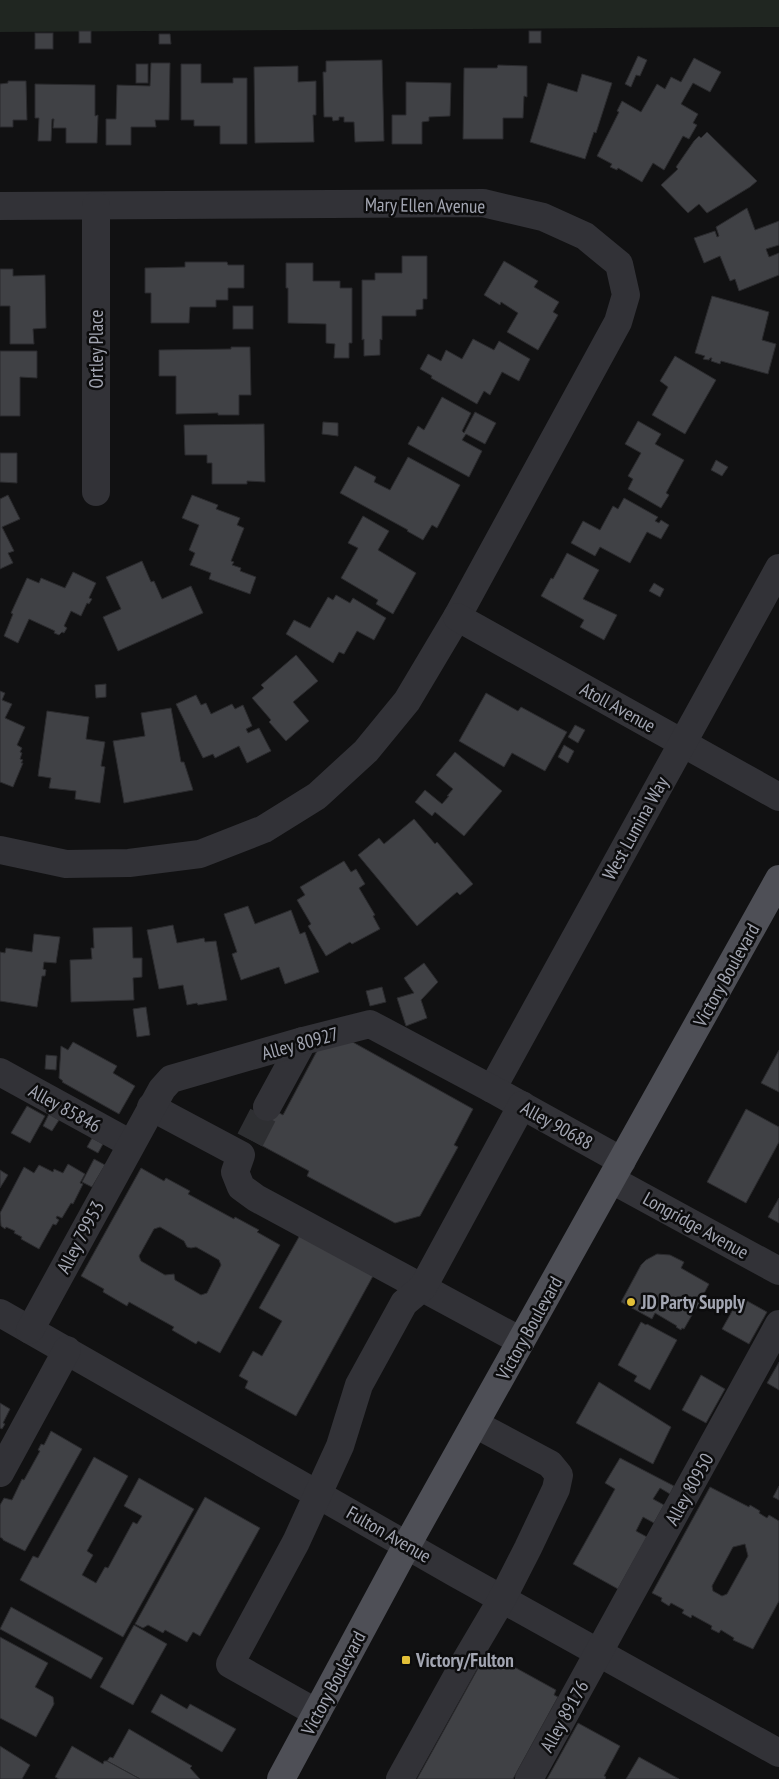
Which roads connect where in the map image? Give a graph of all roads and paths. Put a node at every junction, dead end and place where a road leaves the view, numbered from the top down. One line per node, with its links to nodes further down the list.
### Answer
1 (0, 206): 2 (street, Mary Ellen Avenue)
2 (96, 206): 3 (street, Ortley Place); 5 (street, Mary Ellen Avenue)
3 (96, 492)
4 (779, 568): 6 (street, West Lumina Way)
5 (457, 617): 6 (street, Atoll Avenue); 8 (street)
6 (682, 743): 7 (street, Atoll Avenue); 12 (street, West Lumina Way)
7 (779, 797)
8 (0, 850)
9 (779, 879): 17 (main road, Victory Boulevard)
10 (303, 1041): 12 (street, Alley 80927); 14 (street, Alley 80927); 15 (street)
11 (0, 1072): 16 (street, Alley 85846)
12 (492, 1089): 13 (street, Alley 90688)
13 (522, 1106): 17 (street, Alley 90688); 19 (street)
14 (151, 1107): 16 (street, Alley 80927); 19 (street)
15 (267, 1107)
16 (131, 1144): 22 (street, Alley 79953)
17 (617, 1170): 18 (street, Longridge Avenue); 23 (main road, Victory Boulevard)
18 (779, 1271)
19 (423, 1286): 23 (street); 27 (street)
20 (0, 1313): 22 (street, Fulton Avenue)
21 (779, 1324): 30 (street, Alley 80950)
22 (30, 1330): 24 (street, Fulton Avenue)
23 (522, 1341): 25 (main road, Victory Boulevard)
24 (67, 1350): 26 (street); 27 (street, Fulton Avenue)
25 (475, 1424): 28 (main road, Victory Boulevard); 29 (street)
26 (0, 1473)
27 (318, 1494): 28 (street, Fulton Avenue); 31 (street)
28 (407, 1546): 29 (street, Fulton Avenue); 31 (main road, Victory Boulevard)
29 (502, 1599): 30 (street, Fulton Avenue); 34 (street)
30 (599, 1654): 32 (street, Fulton Avenue); 35 (street, Alley 89176)
31 (317, 1713): 33 (main road, Victory Boulevard)
32 (779, 1753)
33 (281, 1779)
34 (400, 1779)
35 (529, 1779)

